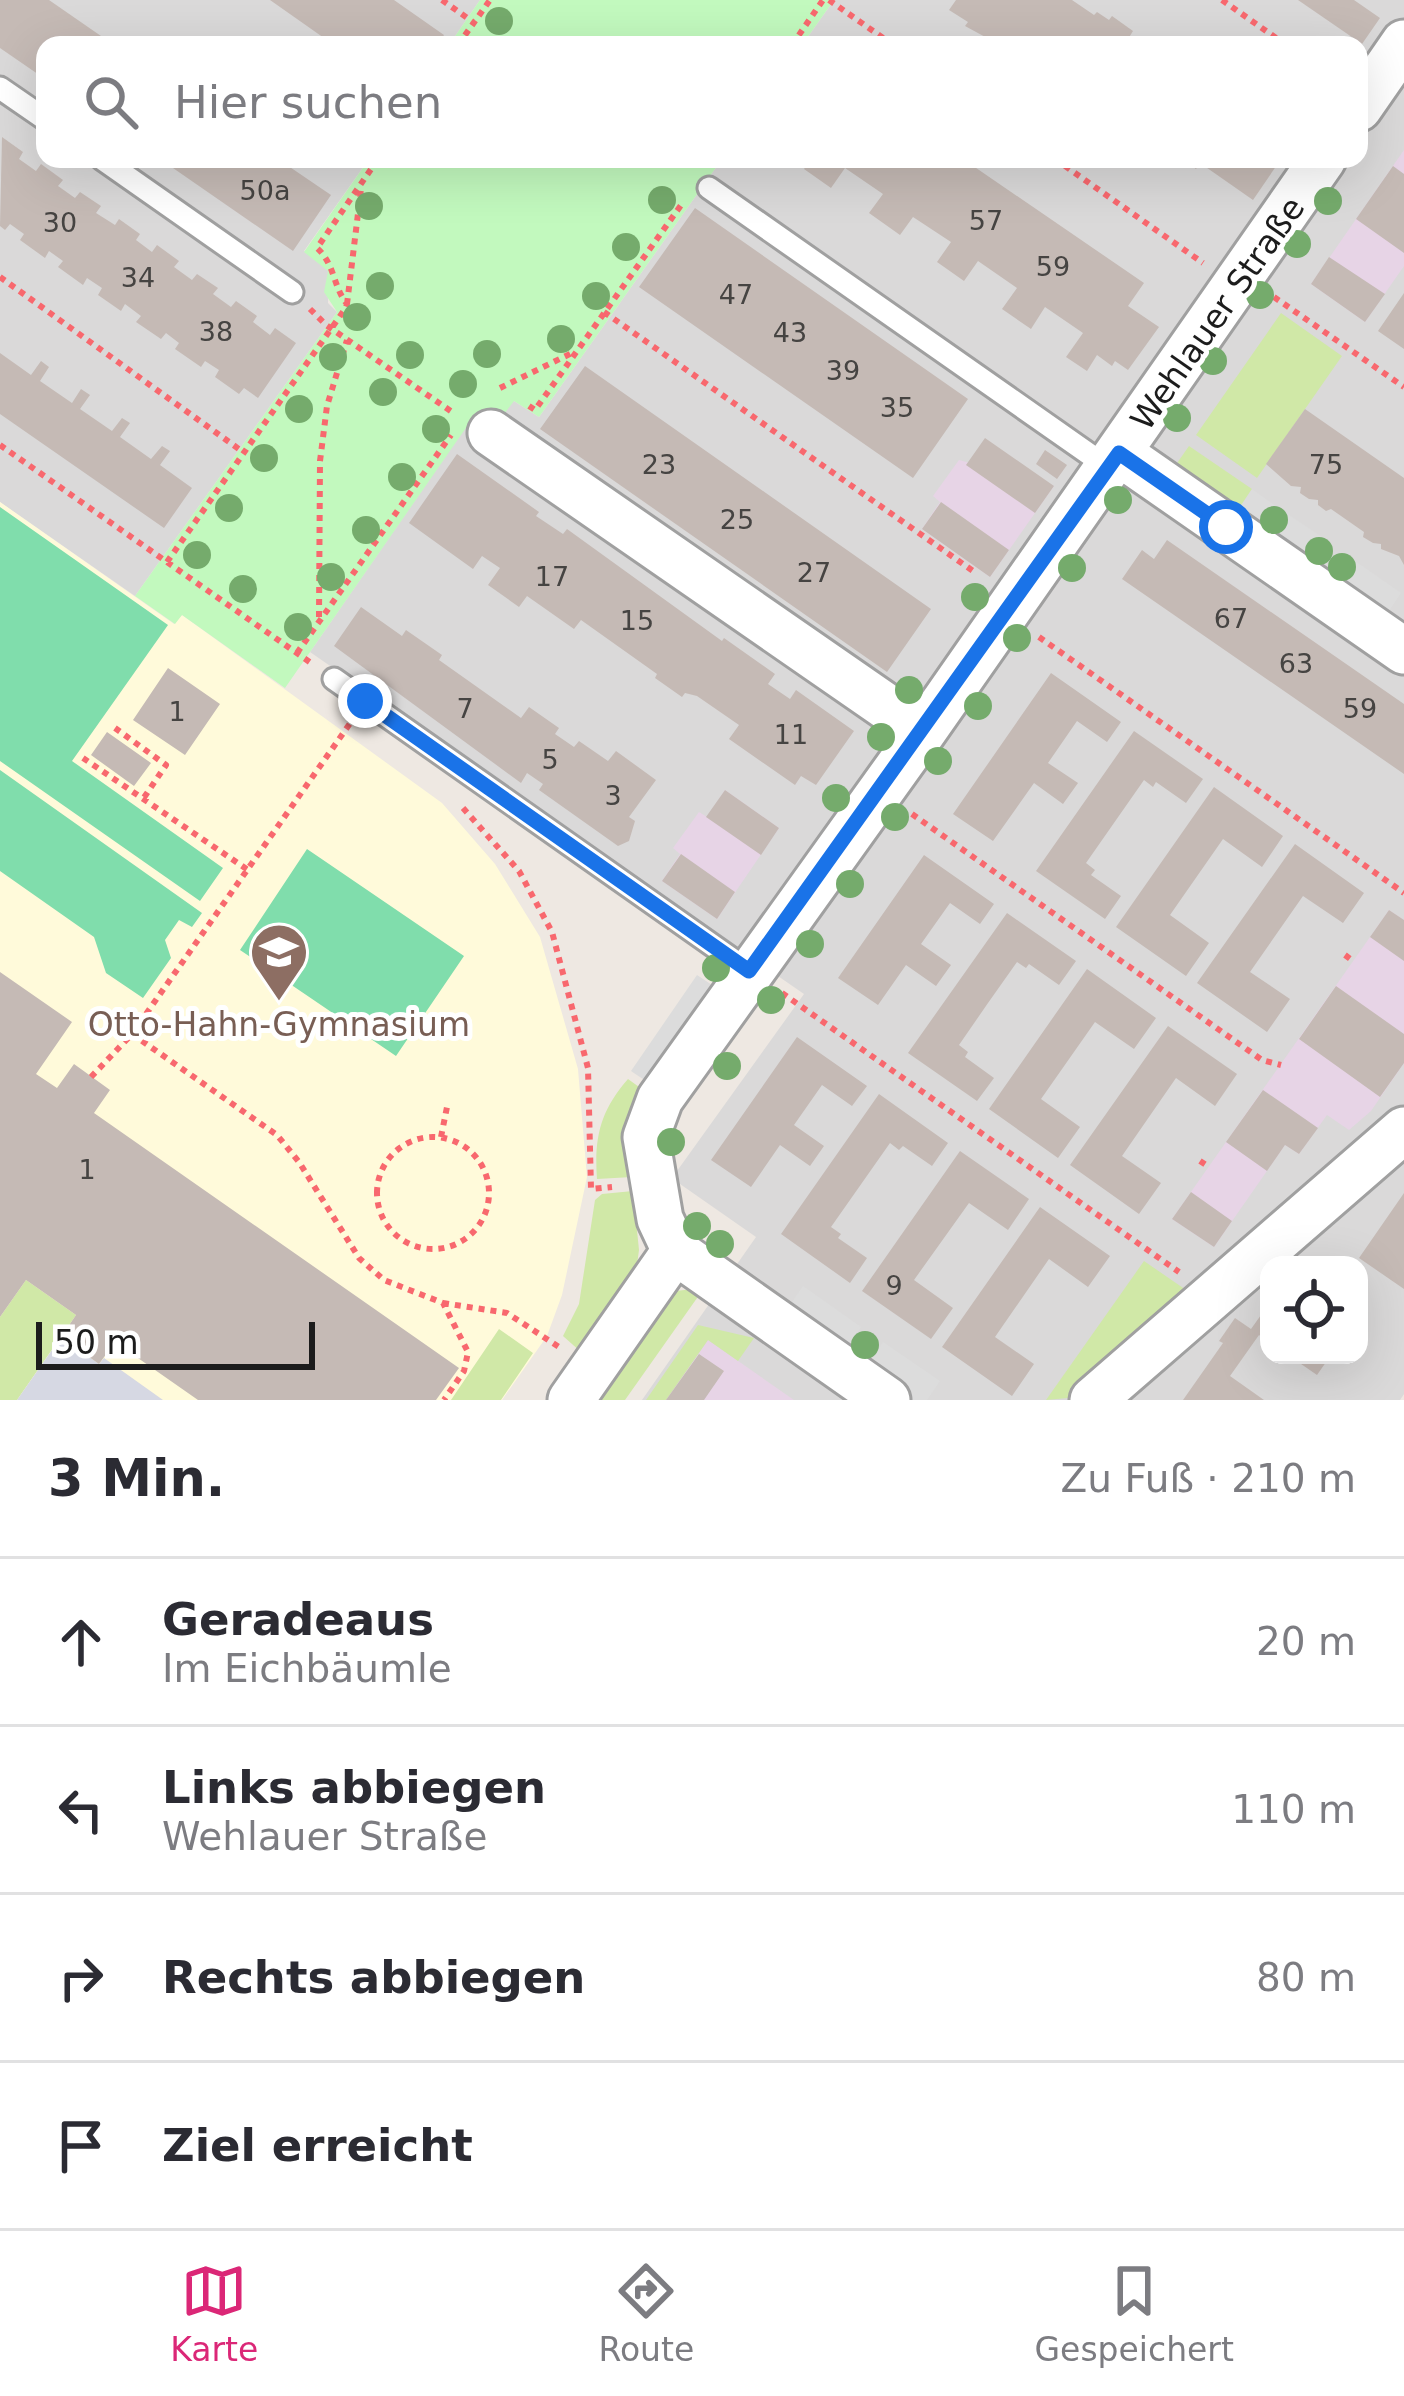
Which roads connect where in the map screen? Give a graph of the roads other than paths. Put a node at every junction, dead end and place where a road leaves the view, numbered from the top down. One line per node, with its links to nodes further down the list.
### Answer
1 (1404, 43): 3 (street)
2 (0, 88): 4 (lane)
3 (1368, 95)
4 (36, 113)
5 (115, 168): 8 (lane)
6 (1318, 168): 10 (street, Wehlauer Straße)
7 (709, 188): 10 (lane)
8 (292, 292)
9 (476, 426): 13 (street)
10 (1114, 460): 11 (street); 13 (street, Wehlauer Straße)
11 (1404, 651)
12 (334, 679): 14 (lane)
13 (923, 732): 14 (street, Wehlauer Straße)
14 (749, 971): 16 (street, Wehlauer Straße)
15 (1404, 1130): 19 (street)
16 (675, 1251): 17 (street); 18 (street)
17 (581, 1385)
18 (887, 1400)
19 (1093, 1400)

